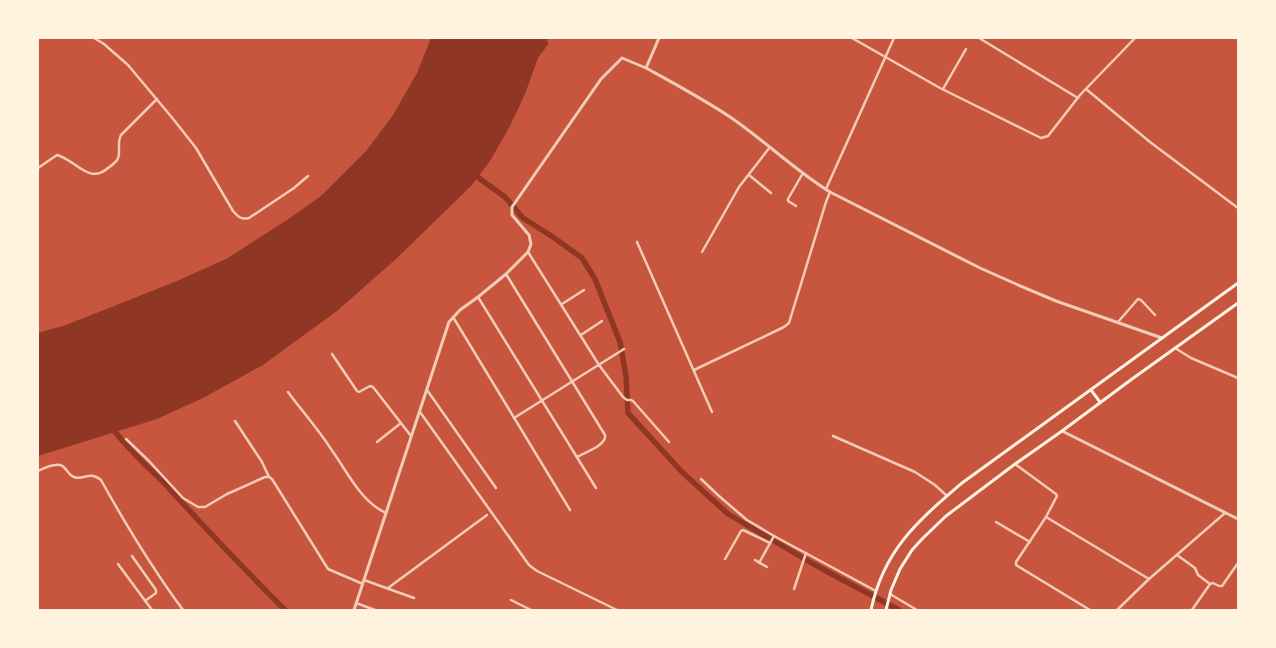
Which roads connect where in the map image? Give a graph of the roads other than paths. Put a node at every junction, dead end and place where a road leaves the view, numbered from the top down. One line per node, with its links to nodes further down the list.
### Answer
1 (94, 38): 14 (street)
2 (659, 38): 10 (street)
3 (852, 38): 8 (street)
4 (894, 38): 8 (street)
5 (979, 38): 13 (street)
6 (1135, 38): 12 (street)
7 (966, 49): 11 (street)
8 (886, 57): 11 (street); 20 (street)
9 (622, 58): 10 (street); 26 (street)
10 (646, 68): 15 (street)
11 (943, 89): 13 (street)
12 (1086, 89): 13 (street); 24 (street)
13 (1078, 98)
14 (157, 99): 16 (street); 19 (street)
15 (770, 147): 17 (street); 18 (street)
16 (38, 168)
17 (803, 173): 20 (street); 23 (street)
18 (749, 175): 22 (street); 27 (street)
19 (308, 176)
20 (826, 189): 21 (street)
21 (830, 192): 37 (street); 44 (street)
22 (771, 193)
23 (796, 206)
24 (1238, 208)
25 (636, 242): 44 (street)
26 (528, 252): 28 (street); 33 (street)
27 (702, 252)
28 (506, 274): 31 (street); 46 (street)
29 (1238, 283): 39 (main road)
30 (584, 290): 33 (street)
31 (478, 297): 35 (street); 50 (street)
32 (1238, 303): 40 (main road)
33 (562, 304): 38 (street)
34 (1155, 315): 37 (street)
35 (452, 317): 47 (street); 54 (street)
36 (602, 321): 38 (street)
37 (1118, 322): 39 (street)
38 (581, 335): 43 (street)
39 (1162, 338): 48 (main road)
40 (1175, 348): 45 (street); 51 (main road)
41 (624, 349): 43 (street)
42 (332, 354): 56 (street)
43 (599, 365): 46 (street); 62 (street)
44 (694, 370): 53 (street)
45 (1238, 378)
46 (572, 382): 50 (street); 63 (street)
47 (427, 390): 52 (street); 68 (street)
48 (1091, 390): 51 (main road); 70 (main road)
49 (288, 392): 72 (street)
50 (542, 400): 54 (street); 63 (street)
51 (1100, 402): 57 (main road)
52 (420, 412): 59 (street); 107 (street)
53 (712, 412)
54 (514, 418): 71 (street)
55 (235, 421): 66 (street)
56 (402, 423): 59 (street); 61 (street)
57 (1062, 431): 64 (main road); 73 (street)
58 (833, 436): 70 (street)
59 (411, 437): 72 (street)
60 (126, 439): 66 (street)
61 (377, 442)
62 (669, 442)
63 (577, 457): 69 (street)
64 (1015, 464): 75 (street); 96 (main road)
65 (38, 471): 103 (street)
66 (269, 477): 91 (street)
67 (701, 479): 78 (street)
68 (496, 488)
69 (596, 488)
70 (947, 496): 95 (main road)
71 (570, 510)
72 (386, 513): 91 (street)
73 (1225, 513): 76 (street); 82 (street)
74 (487, 516): 93 (street)
75 (1046, 517): 79 (street); 90 (street)
76 (1238, 519)
77 (996, 522): 79 (street)
78 (774, 536): 80 (street); 81 (street)
79 (1030, 542): 110 (street)
80 (770, 543): 84 (street); 86 (street)
81 (806, 553): 94 (street); 95 (street)
82 (1177, 555): 90 (street); 92 (street)
83 (132, 556): 99 (street)
84 (725, 559)
85 (755, 560): 86 (street)
86 (759, 563): 89 (street)
87 (1238, 563): 92 (street)
88 (118, 564): 99 (street)
89 (767, 567)
90 (1149, 579): 111 (street)
91 (363, 582): 93 (street); 100 (street)
92 (1210, 584): 112 (street)
93 (388, 588): 97 (street)
94 (794, 589)
95 (876, 591): 108 (main road)
96 (890, 594): 102 (main road); 109 (street)
97 (414, 598)
98 (511, 600): 106 (street)
99 (145, 601): 101 (street)
100 (356, 603): 104 (street); 105 (street)
101 (150, 609)
102 (886, 609)
103 (183, 610)
104 (354, 610)
105 (375, 610)
106 (531, 610)
107 (617, 610)
108 (871, 610)
109 (917, 610)
110 (1090, 610)
111 (1117, 610)
112 (1192, 610)

